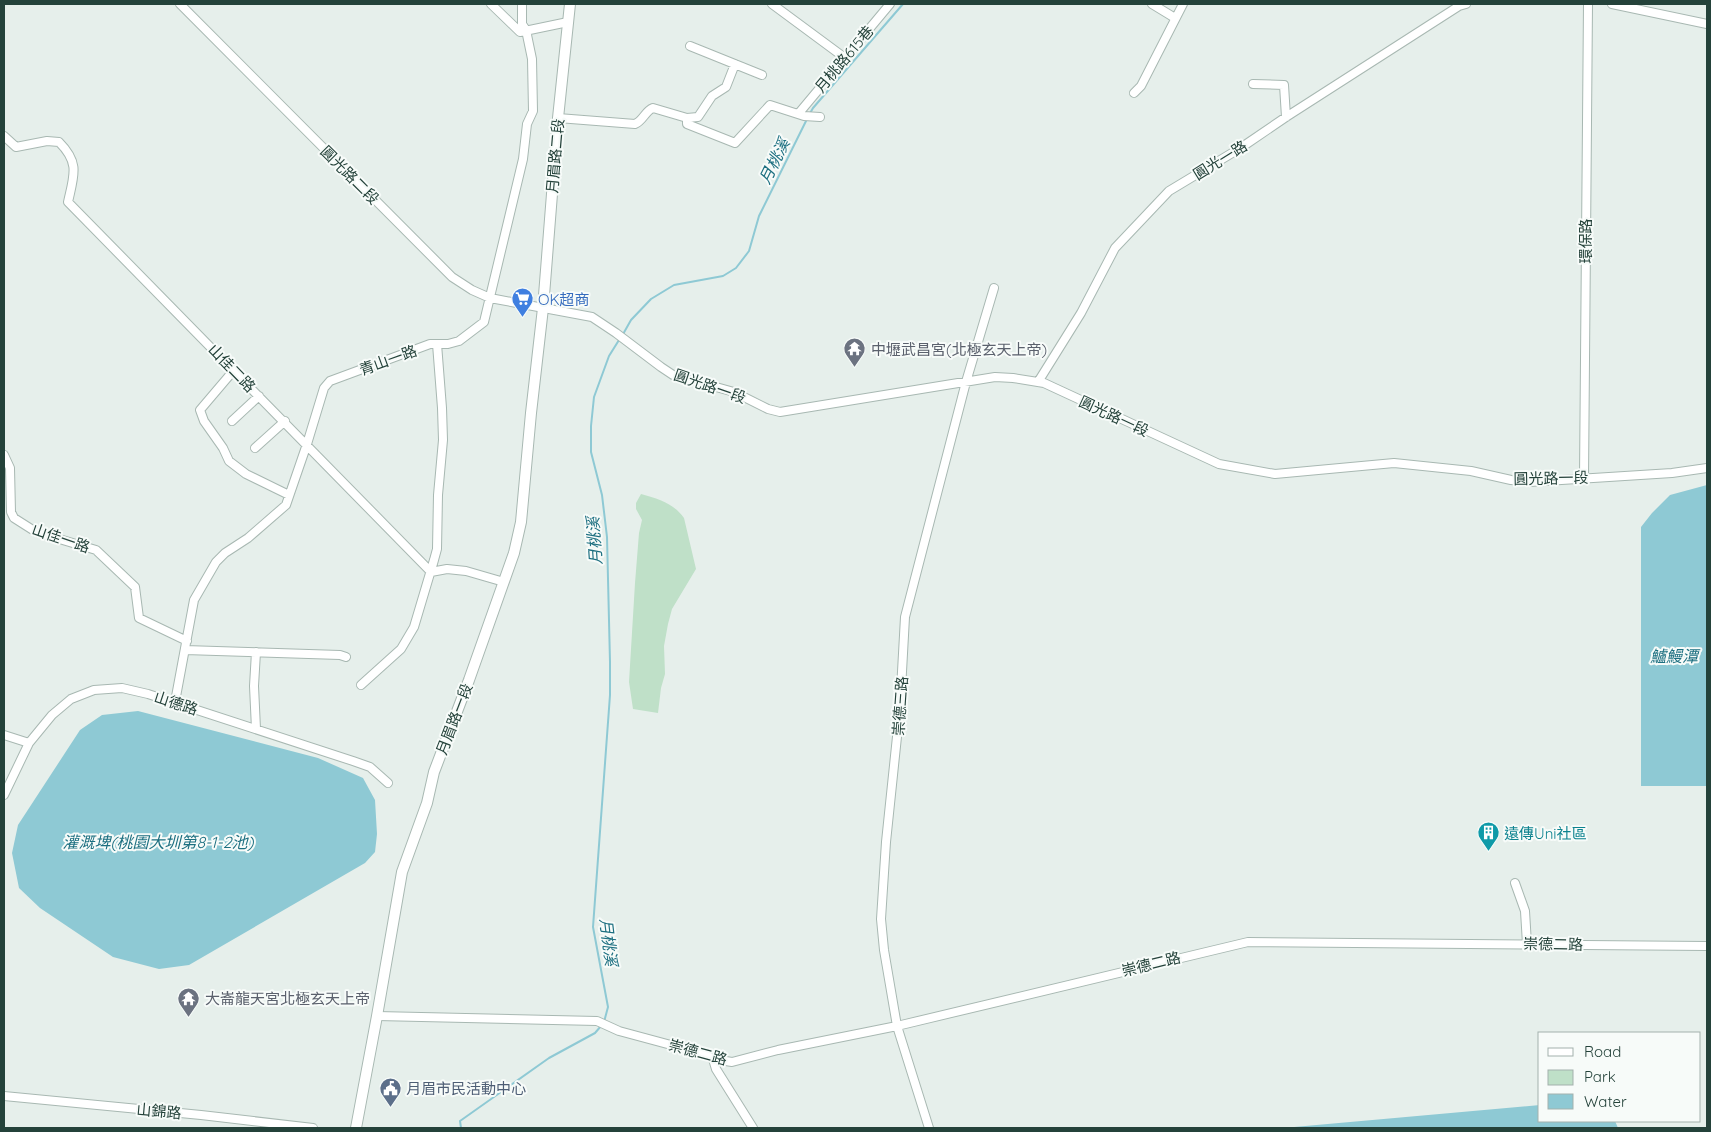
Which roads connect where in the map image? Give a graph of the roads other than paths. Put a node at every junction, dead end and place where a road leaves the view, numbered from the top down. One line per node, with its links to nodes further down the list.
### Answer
1 (180, 4): 29 (street, 圓光路二段)
2 (491, 4): 15 (street)
3 (522, 4): 15 (street, 青山一路)
4 (570, 4): 13 (street, 月眉路二段)
5 (772, 4): 17 (street)
6 (890, 4): 17 (street, 月桃路615巷)
7 (1152, 4): 12 (street)
8 (1172, 4): 12 (street)
9 (1466, 4): 24 (street, 圓光一路)
10 (1588, 4): 42 (street, 環保路)
11 (1612, 4): 14 (street)
12 (1179, 11): 21 (street)
13 (568, 22): 15 (street); 25 (street, 月眉路二段)
14 (1707, 24)
15 (526, 30): 29 (street, 青山一路)
16 (690, 46): 18 (street)
17 (845, 58): 22 (street, 月桃路615巷)
18 (735, 64): 19 (street); 26 (street)
19 (762, 75)
20 (1252, 84): 24 (street)
21 (1134, 93)
22 (802, 115): 23 (street); 26 (street)
23 (820, 117)
24 (1286, 117): 34 (street, 圓光一路)
25 (558, 118): 26 (street); 30 (street, 月眉路二段)
26 (687, 118)
27 (4, 136): 32 (street, 山佳二路)
28 (994, 288): 33 (street, 崇德三路)
29 (490, 298): 30 (street, 圓光路二段); 31 (street, 青山一路)
30 (543, 308): 33 (street, 圓光路一段); 45 (street, 月眉路一段)
31 (437, 344): 38 (street, 青山一路); 44 (street)
32 (234, 370): 35 (street, 山佳二路); 43 (street)
33 (966, 382): 34 (street, 圓光路一段); 60 (street, 崇德三路)
34 (1038, 382): 42 (street, 圓光路一段)
35 (259, 396): 36 (street); 37 (street, 山佳二路)
36 (232, 421)
37 (285, 421): 38 (street, 山佳二路); 39 (street)
38 (307, 444): 43 (street, 青山一路); 44 (street, 山佳二路)
39 (255, 448)
40 (4, 455): 46 (street, 山佳一路)
41 (1707, 468): 42 (street, 圓光路一段)
42 (1584, 478)
43 (289, 495): 46 (street, 青山一路)
44 (431, 572): 45 (street); 49 (street)
45 (504, 582): 59 (street, 月眉路一段)
46 (186, 646): 47 (street, 山佳一路); 50 (street, 青山一路)
47 (256, 652): 48 (street, 山佳一路); 51 (street)
48 (346, 657)
49 (361, 684)
50 (176, 702): 51 (street, 山德路); 53 (street, 山德路)
51 (256, 729): 54 (street, 山德路)
52 (4, 735): 53 (street)
53 (29, 744): 55 (street, 山德路)
54 (388, 783)
55 (4, 795)
56 (1515, 883): 57 (street)
57 (1527, 944): 58 (street, 崇德二路); 60 (street, 崇德二路)
58 (1707, 946)
59 (378, 1016): 61 (street, 崇德二路); 64 (street, 月眉路一段)
60 (896, 1026): 61 (street, 崇德二路); 66 (street, 崇德三路)
61 (713, 1060): 65 (street)
62 (4, 1096): 63 (street, 山錦路)
63 (313, 1128)
64 (356, 1128)
65 (753, 1128)
66 (929, 1128)

